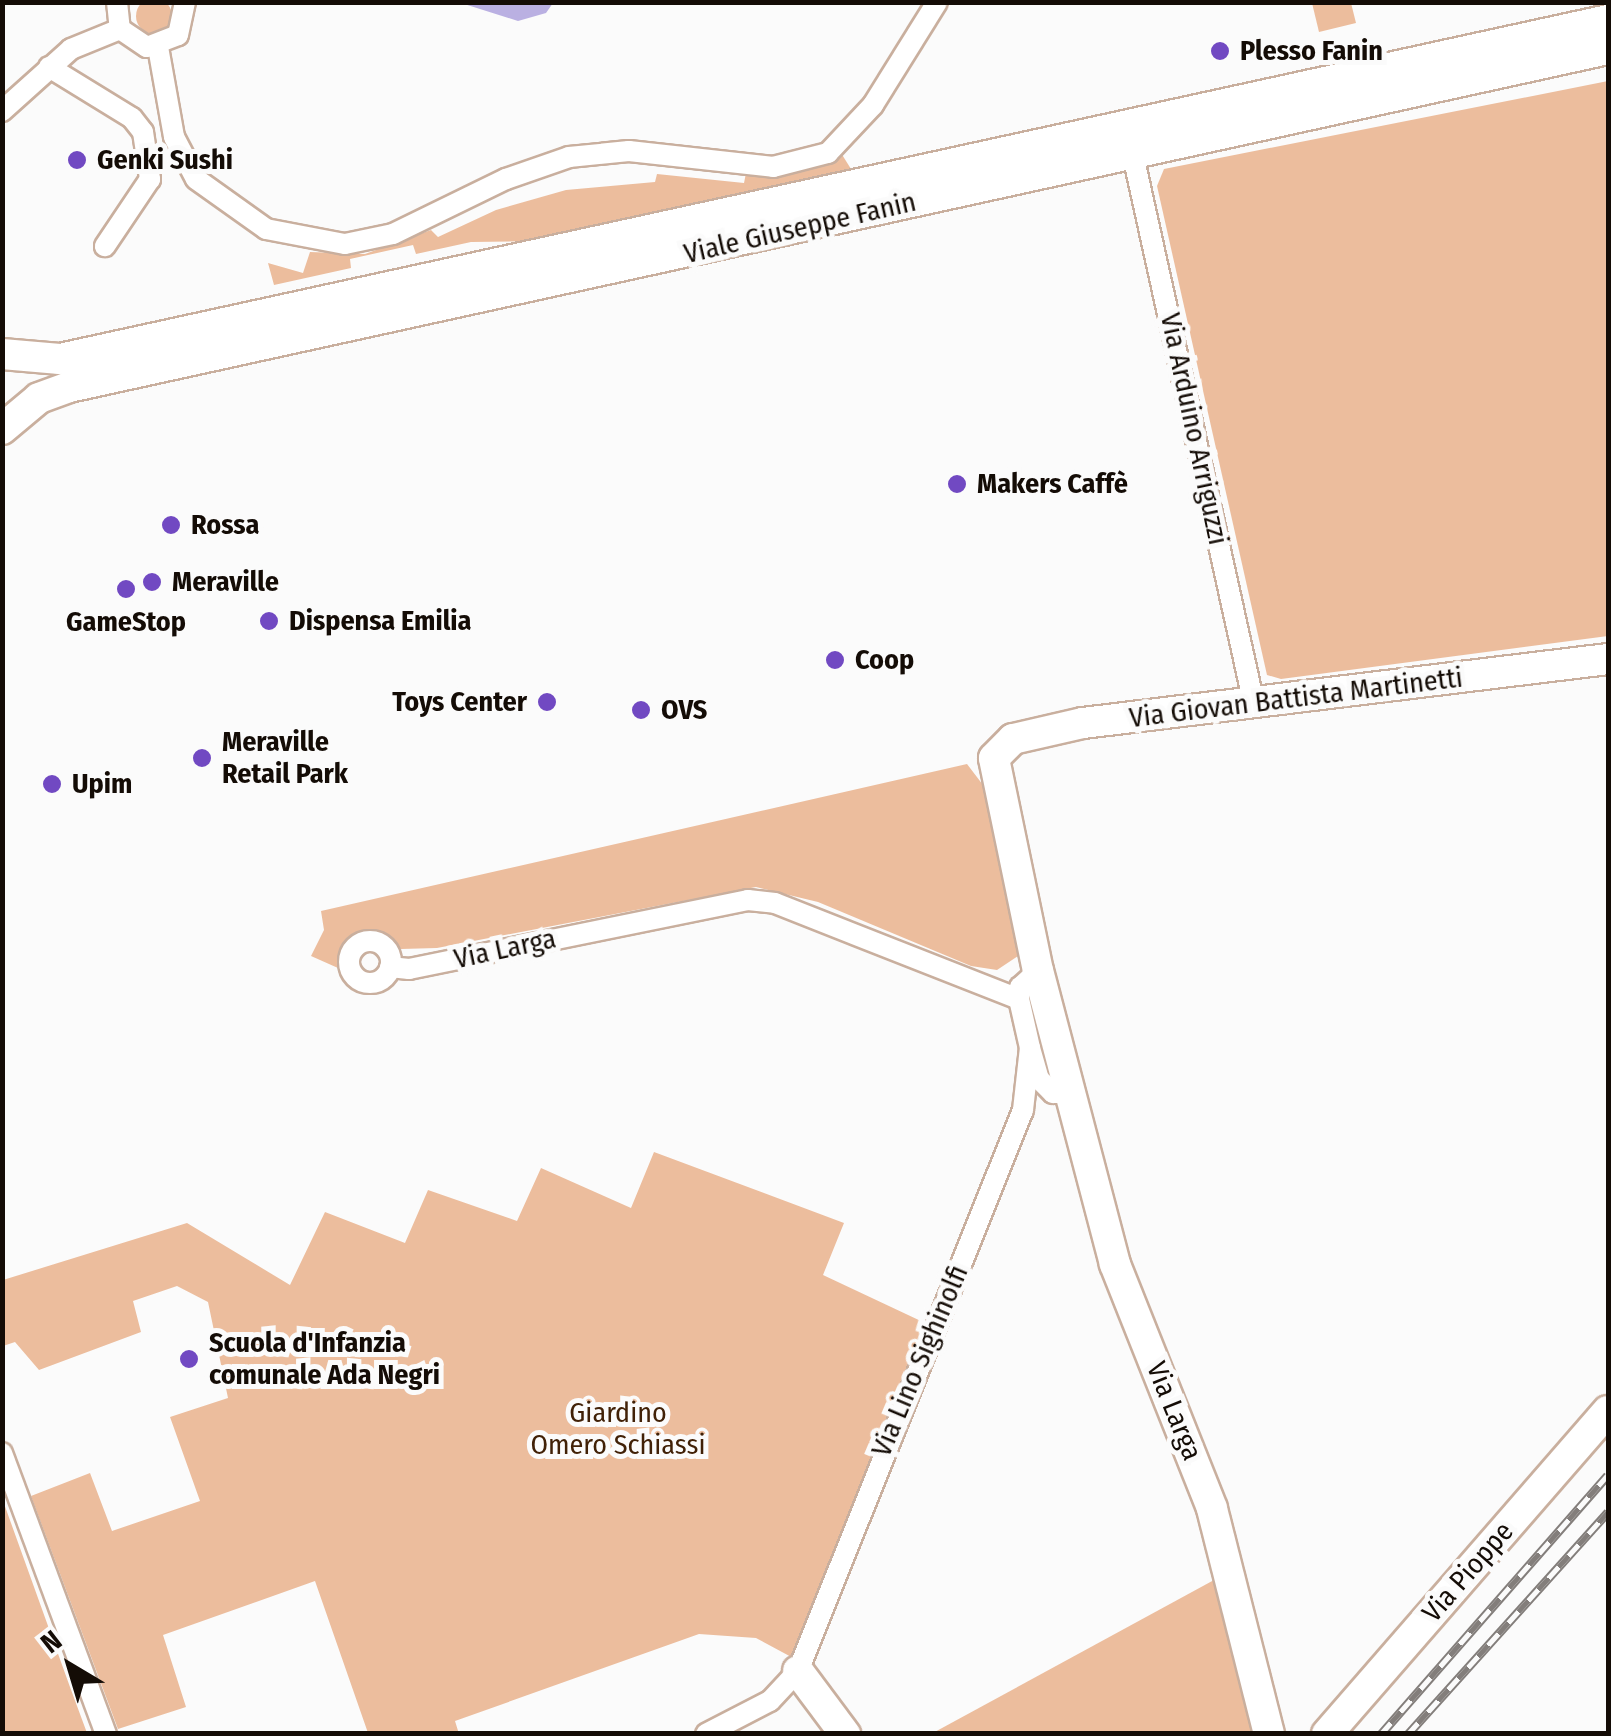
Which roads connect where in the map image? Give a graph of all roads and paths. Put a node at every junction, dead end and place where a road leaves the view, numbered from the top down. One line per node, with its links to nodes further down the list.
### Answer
1 (117, 2): 5 (street)
2 (185, 2): 6 (street)
3 (937, 2): 6 (street)
4 (1608, 20): 12 (main road, Viale Giuseppe Fanin)
5 (120, 29): 6 (street); 8 (street)
6 (158, 47)
7 (1608, 49): 10 (main road, Viale Giuseppe Fanin)
8 (49, 67): 9 (street); 11 (street)
9 (2, 110)
10 (1133, 154): 13 (main road, Viale Giuseppe Fanin); 15 (street, Via Arduino Arriguzzi)
11 (105, 246)
12 (2, 354)
13 (2, 429)
14 (1608, 659): 15 (main road, Via Giovan Battista Martinetti)
15 (1254, 704): 16 (main road, Via Giovan Battista Martinetti)
16 (994, 758): 18 (main road, Via Larga)
17 (390, 967): 19 (street, Via Larga)
18 (1038, 972): 19 (street); 21 (main road, Via Larga)
19 (1019, 999): 20 (street)
20 (1030, 1048): 21 (street); 24 (street, Via Lino Sighinolfi)
21 (1067, 1092): 28 (main road, Via Larga)
22 (1608, 1411): 29 (main road, Via Pioppe)
23 (2, 1453): 25 (street)
24 (798, 1671): 26 (street); 27 (main road)
25 (106, 1734)
26 (706, 1734)
27 (846, 1734)
28 (1269, 1734)
29 (1327, 1734)

